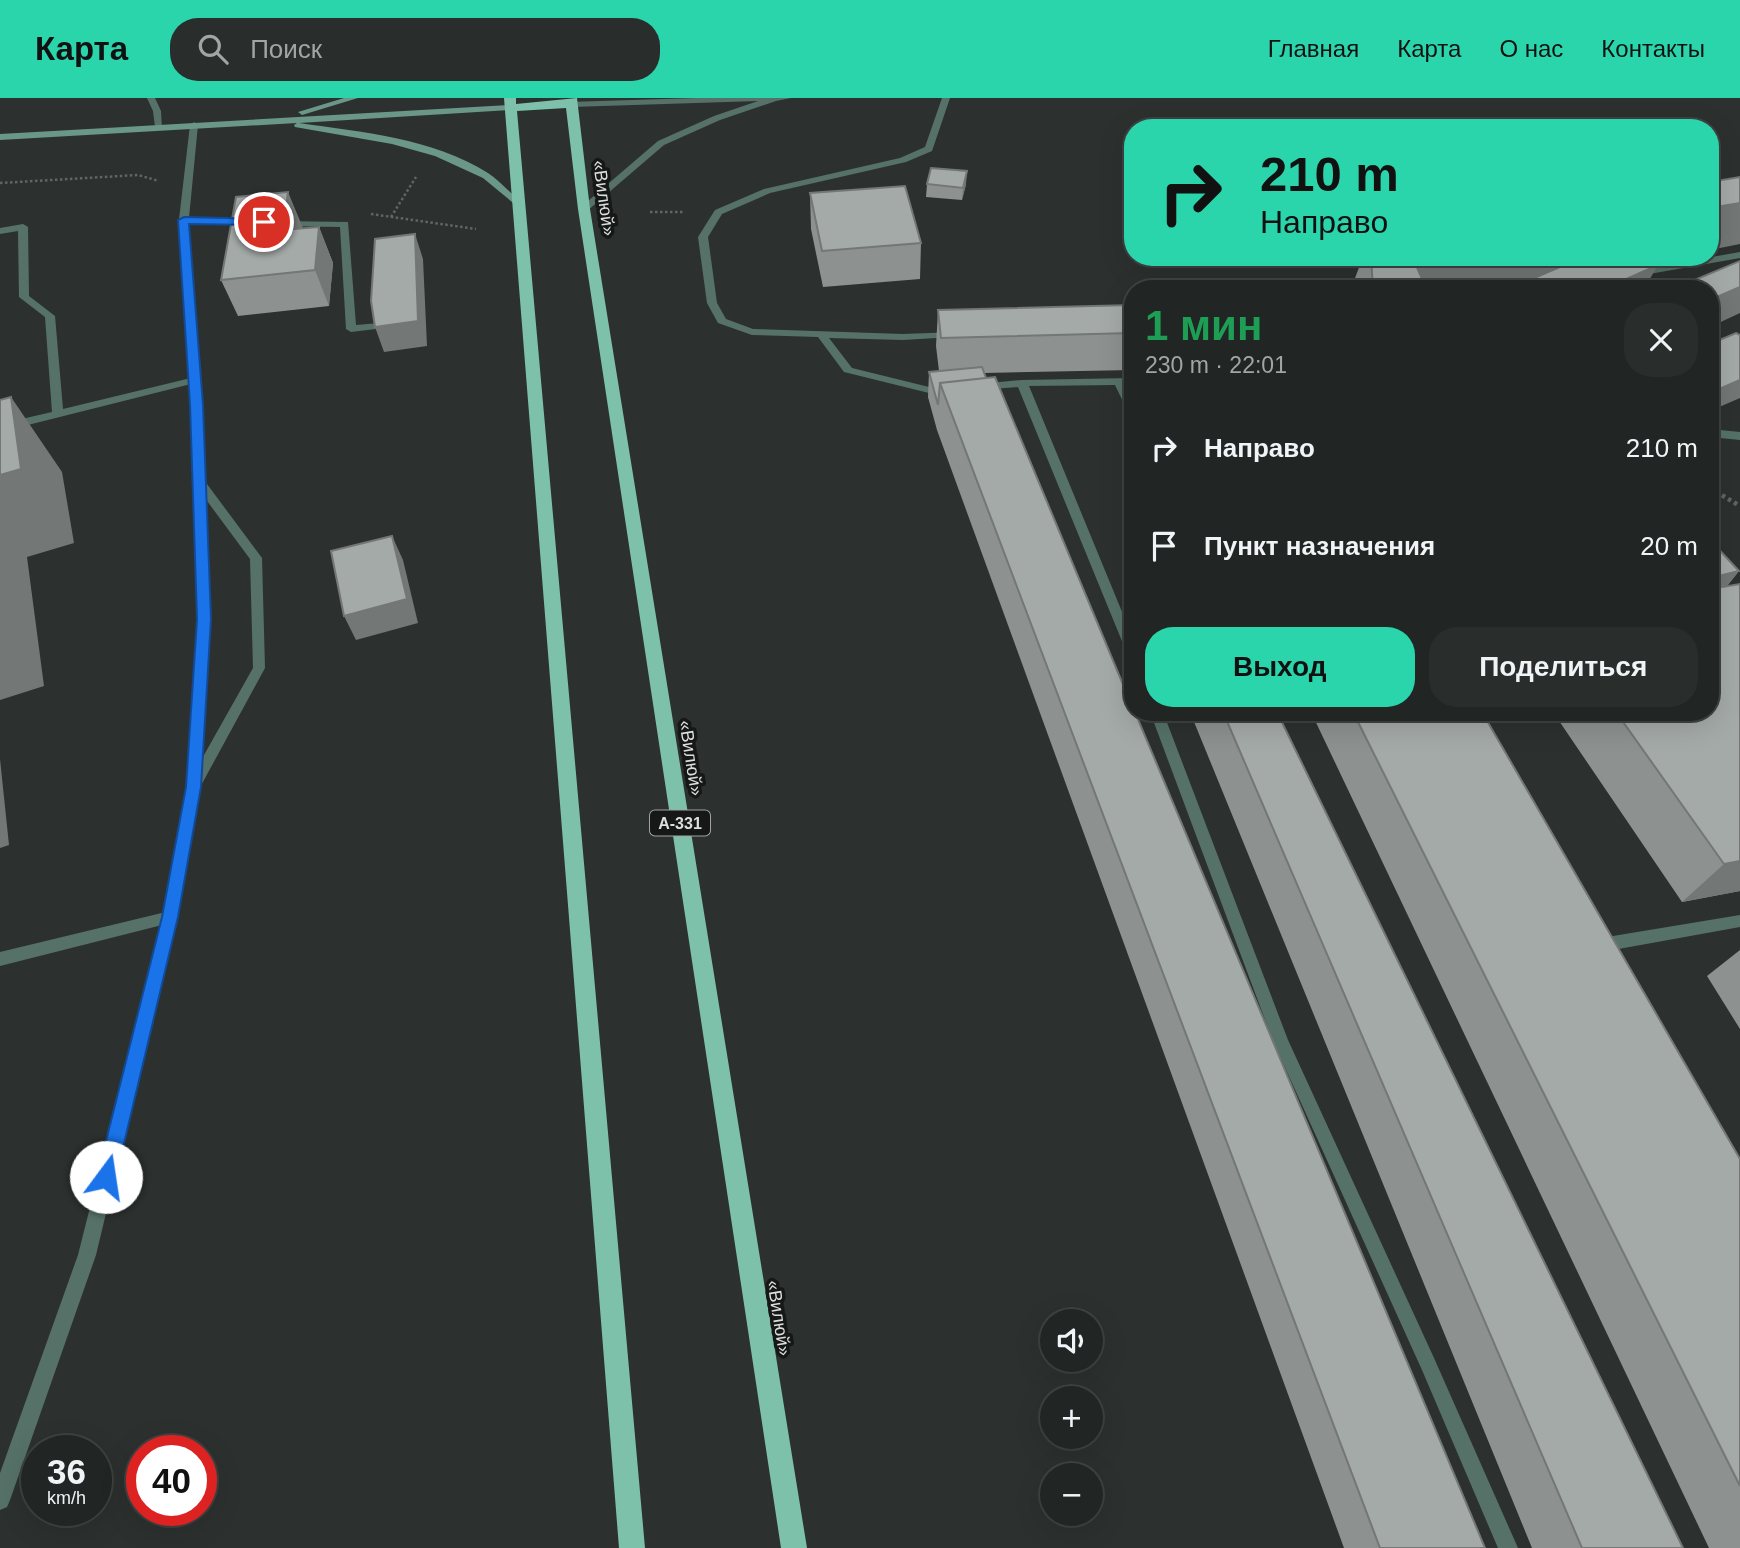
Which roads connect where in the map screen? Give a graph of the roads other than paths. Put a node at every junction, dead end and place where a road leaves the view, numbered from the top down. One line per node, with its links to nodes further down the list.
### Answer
1 (151, 98): 11 (street)
2 (354, 98): 9 (main road)
3 (774, 98): 4 (street); 6 (street); 14 (street)
4 (787, 98)
5 (946, 98): 25 (street)
6 (697, 99): 7 (street)
7 (571, 101): 8 (highway); 14 (highway, «Вилюй» / А-331)
8 (510, 103): 9 (main road); 13 (highway)
9 (272, 120): 10 (main road); 13 (main road)
10 (194, 125): 11 (main road); 15 (street)
11 (159, 127): 12 (main road)
12 (0, 137)
13 (518, 204): 46 (highway)
14 (584, 209): 47 (highway, «Вилюй» / А-331)
15 (184, 220): 23 (street); 26 (street)
16 (0, 231): 33 (street)
17 (1740, 255): 18 (street)
18 (1719, 259)
19 (1740, 262): 21 (street)
20 (1679, 266): 22 (street)
21 (1729, 268)
22 (1623, 276)
23 (380, 326)
24 (959, 334): 25 (street)
25 (822, 336): 31 (street)
26 (195, 380): 33 (street); 37 (street)
27 (1119, 382): 28 (street); 29 (street); 32 (street)
28 (1124, 382)
29 (1022, 383): 30 (street); 38 (street)
30 (969, 387)
31 (956, 388)
32 (1124, 393)
33 (58, 414): 34 (street)
34 (0, 428)
35 (1719, 434): 36 (street)
36 (1740, 436)
37 (200, 483): 40 (street); 40 (street)
38 (1124, 632)
39 (1159, 721): 48 (street)
40 (193, 787): 41 (street)
41 (170, 917): 44 (street); 45 (street)
42 (1740, 921): 43 (street)
43 (1613, 943)
44 (0, 959)
45 (0, 1500)
46 (632, 1548)
47 (794, 1548)
48 (1508, 1548)

